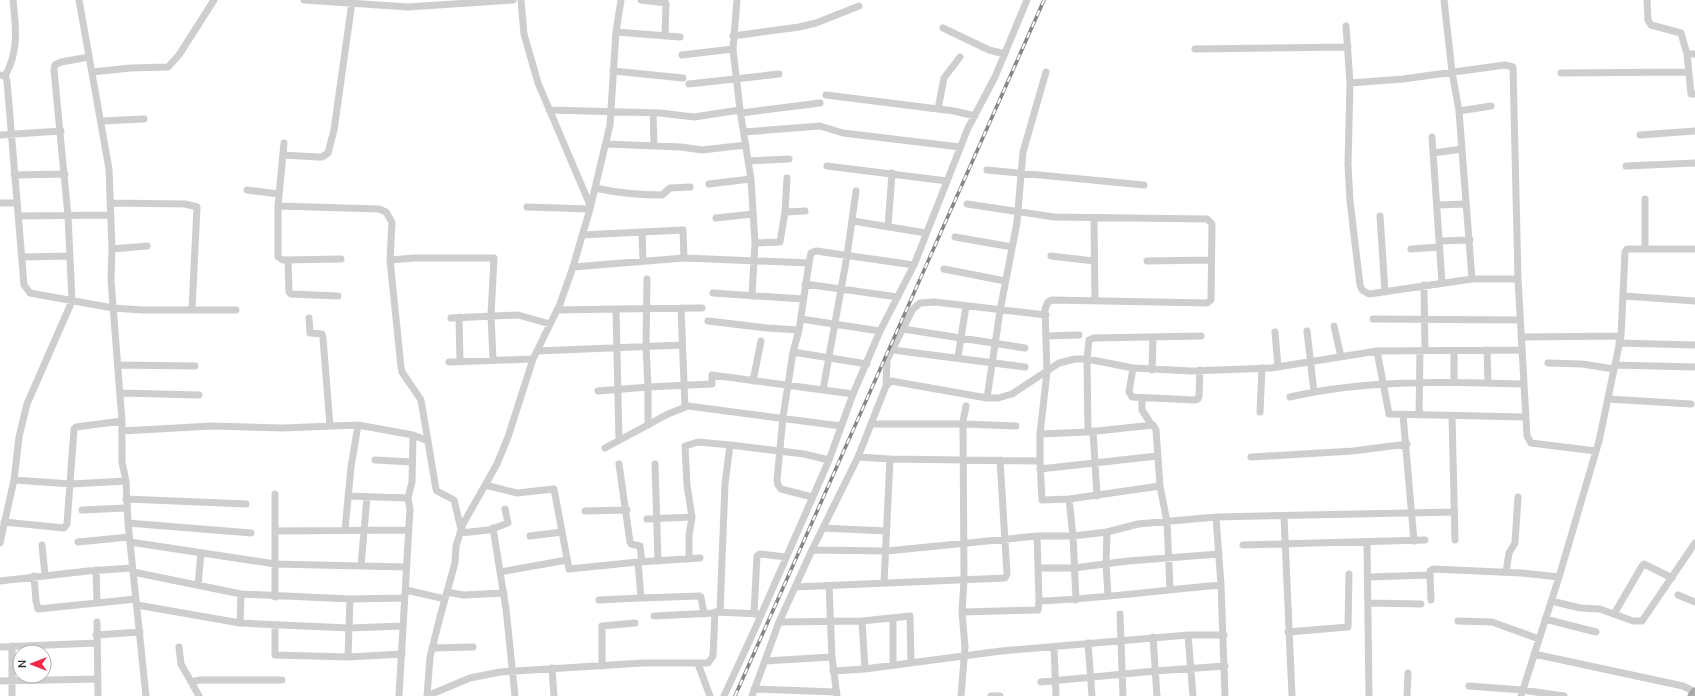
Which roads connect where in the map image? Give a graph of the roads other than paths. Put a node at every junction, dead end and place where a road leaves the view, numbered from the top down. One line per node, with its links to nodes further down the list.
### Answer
1 (13, 0): 36 (street)
2 (79, 0): 27 (street)
3 (214, 0): 30 (street)
4 (304, 0): 13 (street)
5 (513, 0): 13 (street)
6 (521, 0): 46 (street)
7 (621, 0): 17 (street)
8 (641, 0): 18 (street)
9 (737, 0): 19 (street)
10 (1027, 0): 24 (street)
11 (1444, 0): 32 (street)
12 (1647, 0): 25 (street)
13 (349, 1): 68 (street)
14 (859, 6): 19 (street)
15 (1346, 26): 21 (street)
16 (943, 28): 24 (street)
17 (616, 32): 18 (street); 29 (street)
18 (665, 36): 20 (street)
19 (733, 36): 22 (street)
20 (680, 37)
21 (1348, 47): 23 (street); 39 (street)
22 (733, 49): 26 (street); 38 (street)
23 (1195, 49)
24 (1005, 54): 51 (street)
25 (1691, 54): 33 (street)
26 (682, 55)
27 (89, 57): 30 (street); 54 (street)
28 (960, 57): 45 (street)
29 (614, 71): 37 (street); 48 (street)
30 (92, 72): 53 (street)
31 (1046, 72): 77 (street)
32 (1452, 72): 39 (street); 47 (street); 143 (street)
33 (1688, 72): 34 (street); 41 (street)
34 (1561, 73)
35 (779, 74): 38 (street)
36 (2, 76): 58 (street)
37 (683, 78)
38 (736, 79): 40 (street); 49 (street)
39 (1350, 83): 149 (street)
40 (688, 84)
41 (1695, 94)
42 (826, 95): 45 (street)
43 (820, 103): 49 (street)
44 (1491, 106): 47 (street)
45 (938, 109): 51 (street)
46 (549, 110): 48 (street); 98 (street)
47 (1459, 111): 66 (street)
48 (611, 112): 50 (street); 62 (street)
49 (740, 112): 50 (street); 56 (street)
50 (653, 113): 63 (street)
51 (975, 116): 65 (street)
52 (144, 119): 53 (street)
53 (102, 121): 92 (street)
54 (61, 131): 58 (street); 75 (street)
55 (1695, 131): 59 (street)
56 (744, 132): 64 (street); 65 (street)
57 (0, 135): 58 (street)
58 (11, 135): 78 (street)
59 (1640, 135)
60 (1432, 137): 67 (street)
61 (284, 143): 68 (street)
62 (606, 144): 63 (street); 85 (street)
63 (654, 145): 64 (street)
64 (746, 145): 70 (street)
65 (960, 147): 81 (street)
66 (1462, 149): 67 (street); 94 (street)
67 (1433, 153): 95 (street)
68 (283, 155): 88 (street)
69 (789, 159): 70 (street)
70 (748, 161): 80 (street)
71 (1695, 164): 73 (street)
72 (827, 166): 76 (street)
73 (1626, 166)
74 (987, 170): 77 (street)
75 (65, 174): 78 (street); 105 (street)
76 (892, 174): 81 (street); 110 (street)
77 (1020, 174): 83 (street); 101 (street)
78 (14, 175): 91 (street)
79 (787, 178): 100 (street)
80 (751, 179): 82 (street); 102 (street)
81 (946, 181): 112 (street)
82 (709, 184)
83 (1144, 185)
84 (690, 187): 85 (street)
85 (595, 188): 98 (street)
86 (247, 190): 88 (street)
87 (856, 190): 109 (street)
88 (278, 194): 96 (street)
89 (1645, 199): 121 (street)
90 (0, 203): 91 (street)
91 (17, 203): 104 (street)
92 (110, 203): 103 (street); 163 (street)
93 (967, 204): 101 (street)
94 (1466, 204): 95 (street); 115 (street)
95 (1437, 205): 117 (street)
96 (278, 206): 130 (street); 131 (street)
97 (527, 207): 98 (street)
98 (590, 207): 113 (street)
99 (805, 211): 100 (street)
100 (785, 212): 116 (street)
101 (1018, 212): 108 (street); 119 (street)
102 (753, 214): 107 (street); 116 (street)
103 (111, 215): 105 (street); 123 (street)
104 (18, 216): 105 (street); 127 (street)
105 (68, 216): 124 (street)
106 (1380, 216): 149 (street)
107 (716, 218)
108 (1094, 218): 133 (street); 134 (street)
109 (853, 221): 110 (street); 125 (street)
110 (888, 227): 112 (street)
111 (642, 232): 113 (street); 128 (street); 132 (street)
112 (926, 233): 138 (street)
113 (582, 235): 139 (street)
114 (955, 237): 119 (street)
115 (1470, 240): 117 (street); 142 (street)
116 (755, 243): 136 (street)
117 (1439, 244): 120 (street); 145 (street)
118 (147, 246): 123 (street)
119 (1012, 247): 144 (street)
120 (1411, 249)
121 (1645, 249): 122 (street); 153 (street)
122 (1695, 249)
123 (112, 250): 160 (street)
124 (70, 256): 127 (street); 156 (street)
125 (847, 256): 137 (street); 138 (street); 148 (street)
126 (1051, 256): 134 (street)
127 (23, 257): 156 (street)
128 (684, 258): 132 (street); 136 (street)
129 (341, 259): 130 (street)
130 (288, 260): 151 (street)
131 (390, 260): 169 (street); 276 (street)
132 (643, 260): 139 (street)
133 (1211, 260): 135 (street); 157 (street)
134 (1094, 261): 157 (street)
135 (1147, 261)
136 (754, 262): 137 (street); 152 (street)
137 (809, 263): 146 (street)
138 (914, 265): 154 (street)
139 (573, 267): 166 (street)
140 (944, 269): 144 (street)
141 (647, 279): 167 (street)
142 (1472, 280): 143 (street); 145 (street)
143 (1518, 280): 177 (street)
144 (1005, 281): 168 (street)
145 (1442, 283): 147 (street)
146 (805, 284): 148 (street); 155 (street)
147 (1424, 285): 149 (street); 175 (street)
148 (841, 289): 154 (street); 180 (street)
149 (1385, 292)
150 (713, 293): 152 (street)
151 (338, 296)
152 (752, 296): 155 (street)
153 (1624, 296): 158 (street); 193 (street)
154 (898, 297): 184 (street)
155 (803, 299): 174 (street)
156 (72, 301): 160 (street); 296 (street)
157 (1094, 301): 170 (street)
158 (1695, 301)
159 (966, 306): 168 (street); 182 (street); 192 (street)
160 (113, 308): 163 (street); 221 (street)
161 (681, 308): 162 (street); 167 (street); 196 (street)
162 (702, 308)
163 (192, 309): 165 (street)
164 (616, 309): 166 (street); 167 (street); 198 (street)
165 (236, 310)
166 (558, 310): 179 (street)
167 (646, 310): 199 (street)
168 (1000, 311): 170 (street); 195 (street)
169 (491, 315): 171 (street); 179 (street); 214 (street)
170 (1046, 315): 187 (street)
171 (459, 317): 173 (street); 215 (street)
172 (309, 318): 268 (street)
173 (450, 318)
174 (801, 318): 180 (street); 183 (street)
175 (1425, 318): 176 (street); 177 (street); 202 (street)
176 (1373, 319)
177 (1520, 320): 191 (street)
178 (708, 321): 183 (street)
179 (550, 324): 205 (street)
180 (835, 324): 184 (street); 211 (street)
181 (1334, 326): 210 (street)
182 (903, 329): 192 (street); 201 (street)
183 (799, 330): 208 (street)
184 (880, 331): 220 (street)
185 (1307, 331): 218 (street)
186 (1275, 332): 224 (street)
187 (1046, 336): 188 (street); 231 (street)
188 (1079, 336)
189 (1201, 336): 190 (street)
190 (1153, 337): 213 (street); 229 (street)
191 (1521, 337): 193 (street); 204 (street)
192 (961, 339): 195 (street); 209 (street)
193 (1620, 340): 197 (street); 225 (street)
194 (761, 341): 232 (street)
195 (996, 343): 200 (street); 217 (street)
196 (682, 345): 199 (street); 238 (street)
197 (1694, 345)
198 (618, 347): 199 (street); 205 (street); 242 (street)
199 (646, 348): 241 (street)
200 (1025, 348)
201 (892, 350): 209 (street); 240 (street)
202 (1422, 350): 206 (street); 207 (street); 233 (street)
203 (1487, 350): 204 (street); 207 (street); 235 (street)
204 (1522, 350): 237 (street)
205 (538, 351): 212 (street)
206 (1377, 351): 210 (street); 236 (street)
207 (1454, 351): 234 (street)
208 (793, 352): 211 (street); 239 (street)
209 (958, 357): 217 (street)
210 (1341, 357): 218 (street)
211 (829, 358): 220 (street); 243 (street)
212 (533, 359): 214 (street); 299 (street)
213 (1087, 359): 226 (street); 231 (street); 272 (street)
214 (493, 360): 215 (street)
215 (460, 361): 216 (street)
216 (449, 362)
217 (993, 362): 223 (street); 250 (street)
218 (1312, 362): 224 (street); 245 (street)
219 (1548, 363): 225 (street)
220 (867, 364): 247 (street)
221 (118, 365): 222 (street); 246 (street)
222 (195, 366)
223 (1025, 367)
224 (1278, 367): 227 (street)
225 (1614, 367): 228 (street); 252 (street)
226 (1133, 368): 229 (street); 251 (street)
227 (1262, 368): 230 (street); 256 (street)
228 (1694, 368)
229 (1152, 370): 230 (street)
230 (1200, 370): 251 (street)
231 (1047, 372): 250 (street); 273 (street)
232 (753, 381): 238 (street); 239 (street)
233 (1420, 383): 234 (street); 236 (street); 258 (street)
234 (1454, 383): 235 (street)
235 (1488, 383): 237 (street)
236 (1382, 384): 245 (street); 257 (street)
237 (1523, 384): 260 (street)
238 (684, 385): 241 (street); 255 (street)
239 (788, 386): 243 (street); 261 (street)
240 (886, 386): 250 (street); 263 (street)
241 (648, 387): 242 (street); 267 (street)
242 (618, 389): 244 (street); 275 (street)
243 (823, 390): 247 (street)
244 (598, 391)
245 (1314, 392): 249 (street)
246 (120, 393): 248 (street); 262 (street)
247 (853, 394): 269 (street)
248 (198, 395)
249 (1290, 397)
250 (988, 398)
251 (1142, 398): 265 (street)
252 (1608, 399): 253 (street); 281 (street)
253 (1691, 404)
254 (966, 406): 264 (street)
255 (685, 407): 261 (street); 267 (street)
256 (1260, 412)
257 (1403, 415): 258 (street); 277 (street)
258 (1419, 415): 259 (street)
259 (1452, 416): 260 (street); 316 (street)
260 (1525, 417): 281 (street)
261 (783, 418): 269 (street); 280 (street)
262 (122, 421): 271 (street); 298 (street)
263 (872, 424): 264 (street); 283 (street)
264 (963, 424): 270 (street); 288 (street)
265 (1151, 424): 272 (street); 282 (street)
266 (358, 425): 268 (street); 274 (street); 302 (street)
267 (648, 425): 275 (street)
268 (330, 426): 271 (street)
269 (842, 426): 287 (street)
270 (1016, 426)
271 (122, 431): 297 (street)
272 (1090, 431): 273 (street); 292 (street)
273 (1040, 434): 290 (street)
274 (413, 435): 276 (street); 291 (street)
275 (619, 440): 279 (street)
276 (428, 441): 332 (street)
277 (1407, 444): 284 (street); 317 (street)
278 (730, 445): 280 (street); 319 (street); 408 (street)
279 (605, 448)
280 (779, 451): 287 (street); 305 (street)
281 (1596, 451): 379 (street)
282 (1157, 456): 292 (street); 300 (street)
283 (858, 457): 285 (street); 327 (street)
284 (1251, 457)
285 (890, 459): 288 (street); 333 (street)
286 (375, 460): 291 (street)
287 (829, 460): 305 (street)
288 (963, 460): 289 (street); 350 (street)
289 (1000, 460): 290 (street); 340 (street)
290 (1040, 461): 295 (street)
291 (412, 462): 307 (street)
292 (1095, 463): 295 (street); 303 (street)
293 (619, 464): 314 (street)
294 (655, 464): 321 (street)
295 (1040, 469): 309 (street)
296 (14, 480): 298 (street); 323 (street)
297 (126, 481): 298 (street); 308 (street)
298 (71, 484): 323 (street)
299 (485, 485): 332 (street); 334 (street)
300 (1160, 486): 303 (street); 324 (street)
301 (275, 494): 331 (street)
302 (348, 496): 304 (street); 328 (street)
303 (1097, 496): 309 (street)
304 (366, 497): 307 (street); 329 (street)
305 (812, 497): 357 (street)
306 (1518, 497): 373 (street)
307 (408, 498): 330 (street)
308 (126, 499): 310 (street); 311 (street)
309 (1069, 499): 339 (street)
310 (246, 504)
311 (126, 508): 313 (street); 325 (street)
312 (505, 509): 326 (street)
313 (82, 510)
314 (627, 510): 315 (street); 363 (street)
315 (585, 511)
316 (1455, 512): 317 (street); 343 (street)
317 (1412, 513): 318 (street); 344 (street)
318 (1284, 516): 320 (street); 348 (street)
319 (692, 517): 321 (street); 359 (street)
320 (1216, 517): 324 (street); 356 (street)
321 (657, 518): 322 (street); 362 (street)
322 (647, 519)
323 (4, 522): 347 (street)
324 (1167, 522): 335 (street); 360 (street)
325 (128, 523): 336 (street); 341 (street)
326 (493, 528): 332 (street); 372 (street)
327 (823, 528): 333 (street); 353 (street)
328 (345, 530): 329 (street); 331 (street)
329 (364, 530): 330 (street); 366 (street)
330 (408, 530): 367 (street)
331 (276, 531): 364 (street)
332 (460, 531): 393 (street)
333 (886, 531): 354 (street)
334 (562, 532): 337 (street); 361 (street)
335 (1107, 532): 339 (street); 365 (street)
336 (251, 533)
337 (530, 536)
338 (1037, 536): 339 (street); 340 (street); 368 (street)
339 (1073, 536): 369 (street)
340 (1005, 539): 350 (street); 381 (street)
341 (130, 540): 345 (street); 355 (street); 371 (street)
342 (1425, 540): 344 (street)
343 (1455, 540)
344 (1414, 541): 346 (street)
345 (78, 542)
346 (1366, 542): 348 (street); 378 (street)
347 (0, 543)
348 (1285, 543): 352 (street); 428 (street)
349 (1695, 543): 380 (street)
350 (963, 544): 354 (street); 381 (street)
351 (42, 545): 375 (street)
352 (1243, 545)
353 (812, 550): 354 (street); 387 (street)
354 (887, 551): 383 (street)
355 (201, 553): 364 (street); 384 (street)
356 (1219, 554): 360 (street); 385 (street)
357 (786, 557): 411 (street); 411 (street)
358 (700, 558): 359 (street)
359 (689, 559): 362 (street)
360 (1170, 559): 365 (street); 388 (street)
361 (567, 560): 363 (street); 372 (street)
362 (658, 561): 363 (street)
363 (640, 562): 396 (street)
364 (276, 564): 366 (street); 395 (street)
365 (1106, 564): 369 (street); 394 (street)
366 (361, 566): 367 (street)
367 (405, 567): 391 (street)
368 (1038, 568): 369 (street); 401 (street)
369 (1074, 568): 399 (street)
370 (96, 570): 371 (street); 375 (street); 405 (street)
371 (132, 570): 384 (street); 403 (street)
372 (500, 572): 389 (street)
373 (1506, 572): 376 (street); 379 (street)
374 (1349, 574): 428 (street)
375 (45, 575): 377 (street)
376 (1430, 575): 378 (street); 400 (street)
377 (34, 576): 382 (street); 405 (street)
378 (1368, 576): 406 (street)
379 (1559, 577): 402 (street)
380 (1672, 578): 413 (street); 413 (street)
381 (964, 580): 383 (street); 409 (street)
382 (0, 581)
383 (884, 583): 386 (street)
384 (198, 585): 390 (street)
385 (1221, 585): 388 (street); 432 (street)
386 (829, 586): 387 (street); 417 (street)
387 (795, 587): 420 (street)
388 (1170, 589): 394 (street)
389 (504, 593): 393 (street); 459 (street)
390 (241, 594): 395 (street); 422 (street)
391 (405, 594): 393 (street); 397 (street); 425 (street)
392 (1678, 595): 404 (street)
393 (446, 596): 444 (street)
394 (1108, 596): 399 (street)
395 (276, 597): 397 (street)
396 (641, 598): 398 (street); 410 (street)
397 (350, 599): 426 (street)
398 (599, 600)
399 (1076, 600): 401 (street)
400 (1431, 600)
401 (1039, 601): 409 (street)
402 (1551, 601): 413 (street); 416 (street)
403 (136, 602): 405 (street); 422 (street); 427 (street)
404 (1695, 602)
405 (97, 603)
406 (1368, 603): 407 (street); 503 (street)
407 (1421, 604)
408 (717, 612): 410 (street); 411 (street); 452 (street)
409 (962, 612): 448 (street)
410 (704, 614): 414 (street)
411 (758, 614): 492 (street)
412 (1120, 614): 435 (street)
413 (1614, 614)
414 (654, 616)
415 (893, 618): 418 (street); 451 (street); 453 (street)
416 (1545, 619): 429 (street); 434 (street)
417 (830, 621): 418 (street); 420 (street); 447 (street)
418 (862, 621): 458 (street)
419 (96, 622): 430 (street)
420 (779, 622): 450 (street)
421 (1458, 622): 434 (street)
422 (240, 623): 424 (street)
423 (635, 623): 454 (street)
424 (275, 626): 426 (street); 449 (street)
425 (403, 626): 426 (street); 445 (street)
426 (349, 628): 449 (street)
427 (140, 632): 430 (street); 485 (street)
428 (1288, 632): 502 (street)
429 (1596, 632)
430 (96, 635): 436 (street)
431 (1188, 635): 432 (street); 433 (street); 457 (street)
432 (1224, 635): 455 (street)
433 (1153, 637): 435 (street); 461 (street)
434 (1539, 639): 446 (street)
435 (1120, 640): 437 (street); 463 (street)
436 (96, 643): 438 (street); 465 (street)
437 (1088, 643): 443 (street); 464 (street)
438 (52, 645)
439 (12, 646): 440 (street)
440 (0, 647)
441 (178, 647): 471 (street)
442 (473, 647): 444 (street)
443 (1054, 647): 448 (street); 470 (street)
444 (432, 648): 488 (street)
445 (402, 654): 449 (street); 487 (street)
446 (1534, 654): 476 (street); 480 (street)
447 (832, 656): 450 (street); 460 (street)
448 (964, 656): 451 (street); 493 (street)
449 (348, 658)
450 (765, 661): 478 (street)
451 (911, 662): 453 (street)
452 (698, 664): 454 (street); 491 (street)
453 (892, 664): 458 (street)
454 (602, 666): 456 (street)
455 (1225, 666): 457 (street); 501 (street)
456 (552, 668): 459 (street); 490 (street)
457 (1190, 668): 461 (street); 500 (street)
458 (866, 669): 460 (street)
459 (513, 670): 477 (street); 489 (street)
460 (833, 671): 482 (street)
461 (1155, 671): 463 (street); 499 (street)
462 (1408, 673): 504 (street)
463 (1122, 674): 464 (street); 498 (street)
464 (1090, 677): 470 (street); 497 (street)
465 (98, 679): 466 (street); 484 (street)
466 (52, 680)
467 (282, 680): 471 (street)
468 (0, 681): 469 (street)
469 (12, 681)
470 (1055, 681): 472 (street); 496 (street)
471 (191, 682): 486 (street)
472 (1041, 682)
473 (12, 684): 483 (street)
474 (1469, 686): 475 (street)
475 (1490, 688): 480 (street); 505 (street)
476 (1695, 692): 507 (main road)
477 (445, 693): 488 (street)
478 (753, 693): 479 (street)
479 (766, 693): 481 (street)
480 (1522, 693): 506 (street)
481 (804, 694): 482 (street)
482 (837, 694)
483 (12, 696)
484 (98, 696)
485 (146, 696)
486 (199, 696)
487 (399, 696)
488 (427, 696)
489 (515, 696)
490 (554, 696)
491 (710, 696)
492 (724, 696)
493 (961, 696)
494 (991, 696): 495 (street)
495 (1000, 696)
496 (1056, 696)
497 (1092, 696)
498 (1123, 696)
499 (1157, 696)
500 (1193, 696)
501 (1226, 696)
502 (1292, 696)
503 (1369, 696)
504 (1407, 696)
505 (1488, 696)
506 (1564, 696)
507 (1692, 696)

